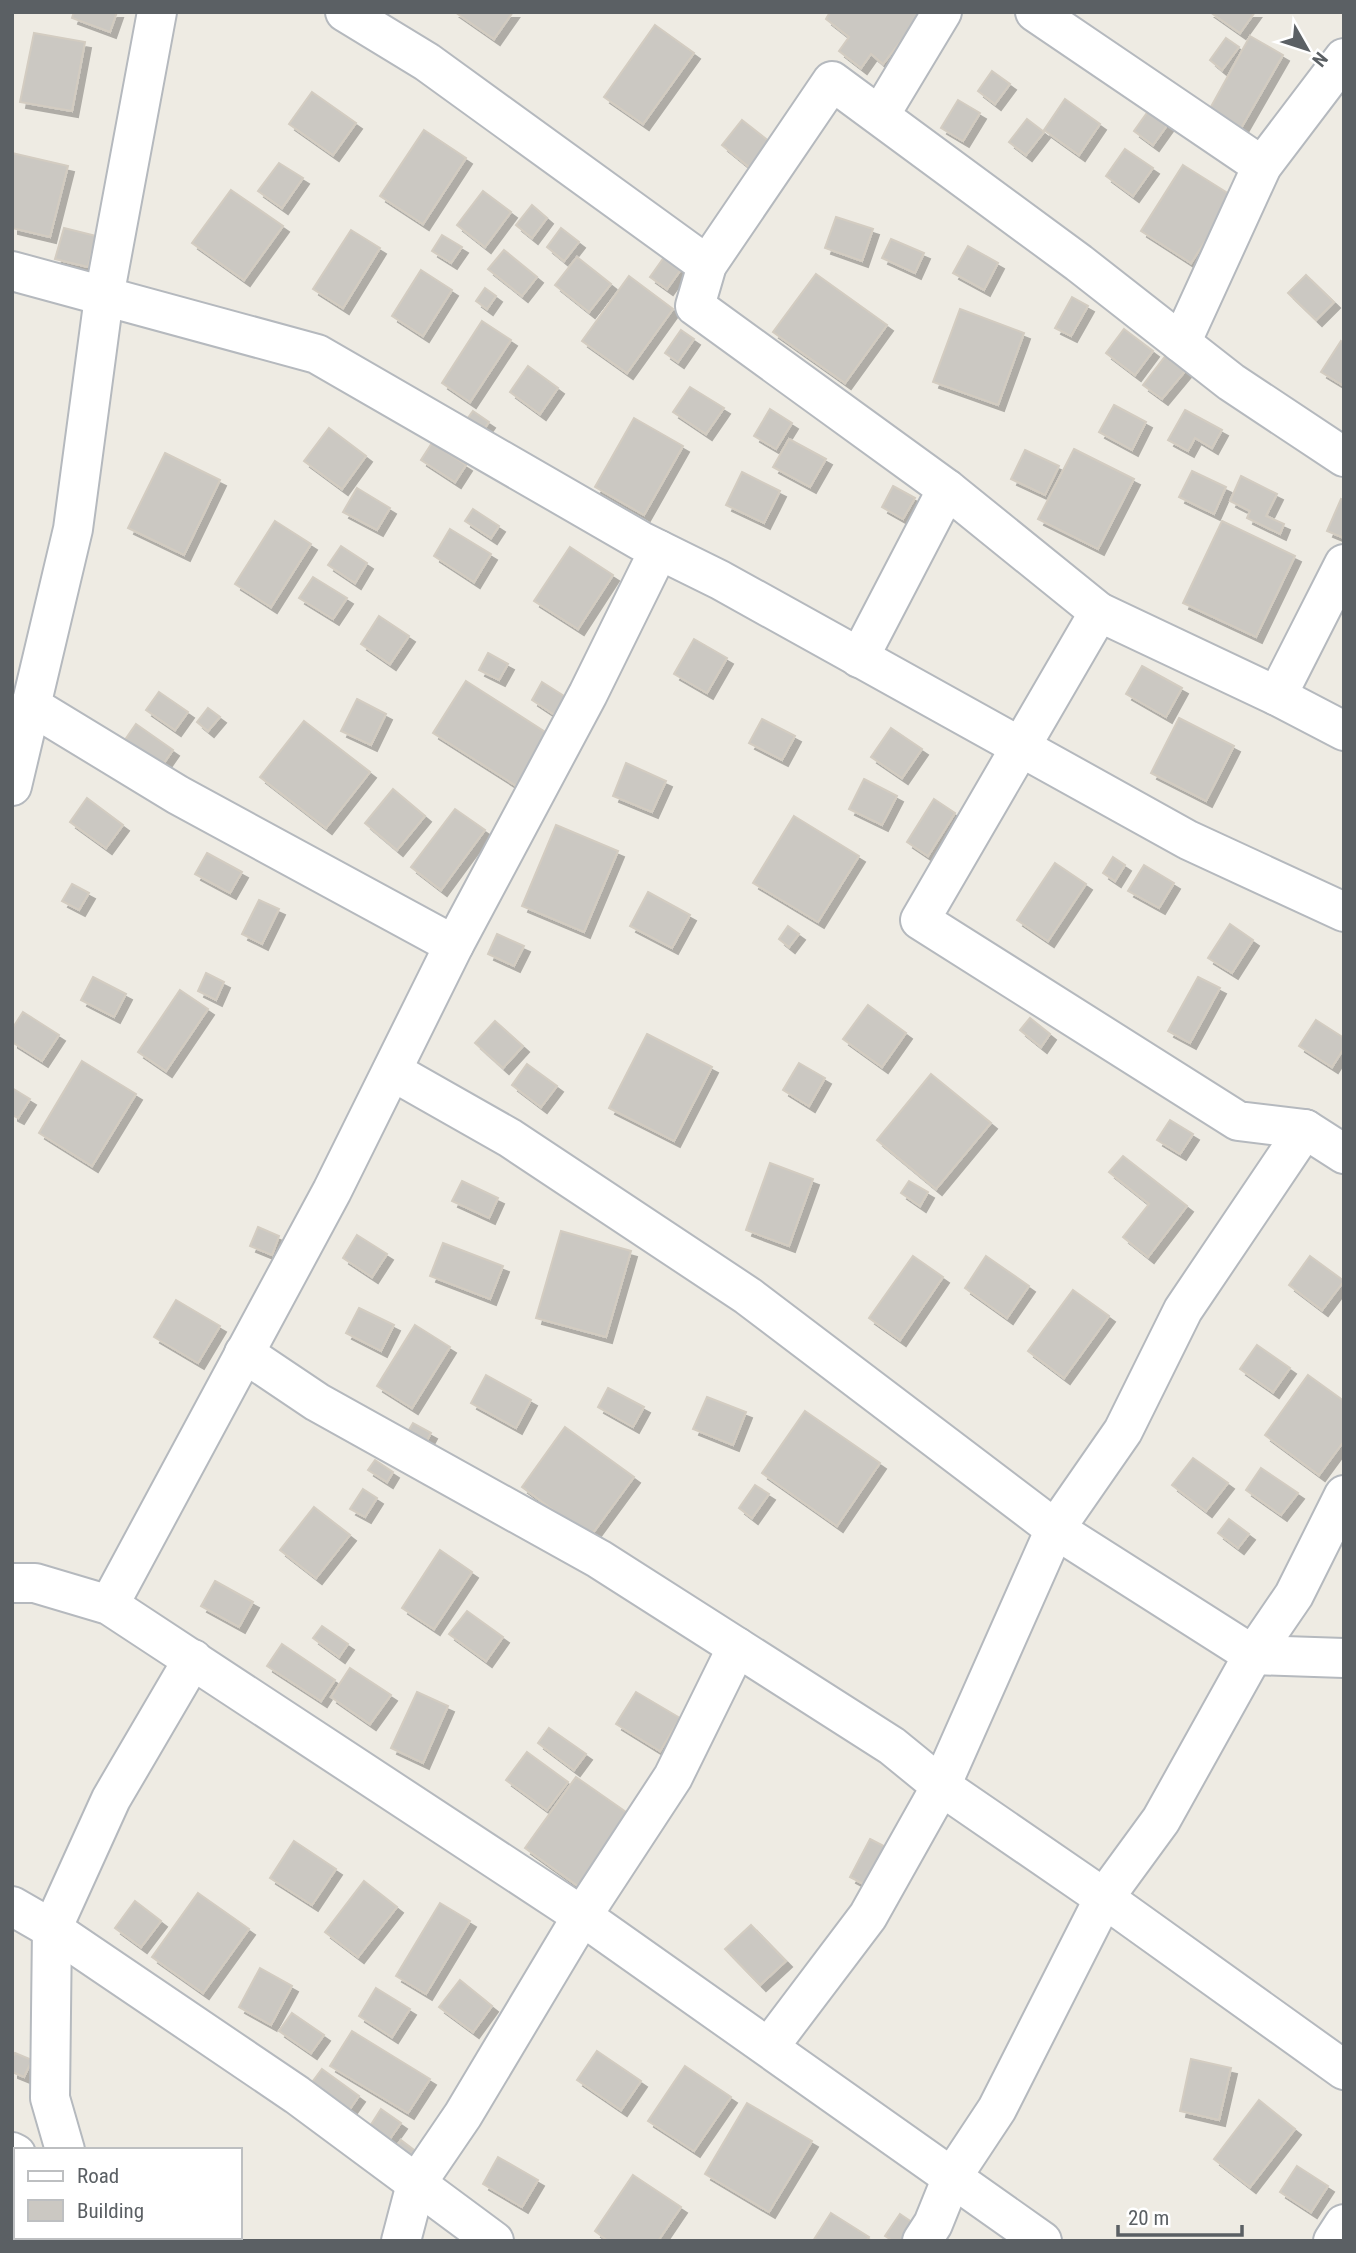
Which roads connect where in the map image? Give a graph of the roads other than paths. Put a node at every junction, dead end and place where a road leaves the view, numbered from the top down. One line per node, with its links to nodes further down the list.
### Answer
1 (157, 12): 10 (street)
2 (345, 12): 8 (street)
3 (942, 12): 6 (street)
4 (1035, 12): 7 (street)
5 (1344, 58): 7 (street)
6 (880, 116): 8 (street); 11 (street)
7 (1262, 166): 11 (street)
8 (707, 265): 13 (street)
9 (12, 271): 10 (street)
10 (104, 297): 14 (street); 19 (street)
11 (1181, 343): 12 (street)
12 (1344, 457)
13 (947, 489): 16 (street); 17 (street)
14 (659, 550): 17 (street); 24 (street)
15 (1344, 564): 18 (street)
16 (1099, 611): 18 (street); 21 (street)
17 (859, 658): 21 (street)
18 (1277, 696): 20 (street)
19 (30, 705): 22 (street); 24 (street)
20 (1344, 731)
21 (1020, 747): 23 (street); 26 (street)
22 (12, 786)
23 (1344, 912)
24 (454, 945): 25 (street)
25 (392, 1071): 28 (street); 30 (street)
26 (1305, 1129): 27 (street); 30 (street)
27 (1344, 1154)
28 (244, 1353): 32 (street); 33 (street)
29 (1344, 1495): 34 (street)
30 (1055, 1529): 34 (street); 37 (street)
31 (12, 1583): 32 (street)
32 (109, 1605): 36 (street)
33 (737, 1647): 37 (street); 40 (street)
34 (1253, 1655): 35 (street); 38 (street)
35 (1344, 1658)
36 (193, 1659): 40 (street); 41 (street)
37 (941, 1786): 38 (street); 42 (street)
38 (1104, 1898): 43 (street); 45 (street)
39 (12, 1906): 41 (street)
40 (582, 1916): 42 (street); 46 (street)
41 (52, 1929): 44 (street); 46 (street)
42 (769, 2047): 45 (street)
43 (1344, 2070)
44 (64, 2148)
45 (952, 2177): 50 (street); 51 (street)
46 (416, 2184): 48 (street); 49 (street)
47 (1344, 2224): 52 (street)
48 (401, 2241)
49 (494, 2241)
50 (922, 2241)
51 (1042, 2241)
52 (1333, 2241)

